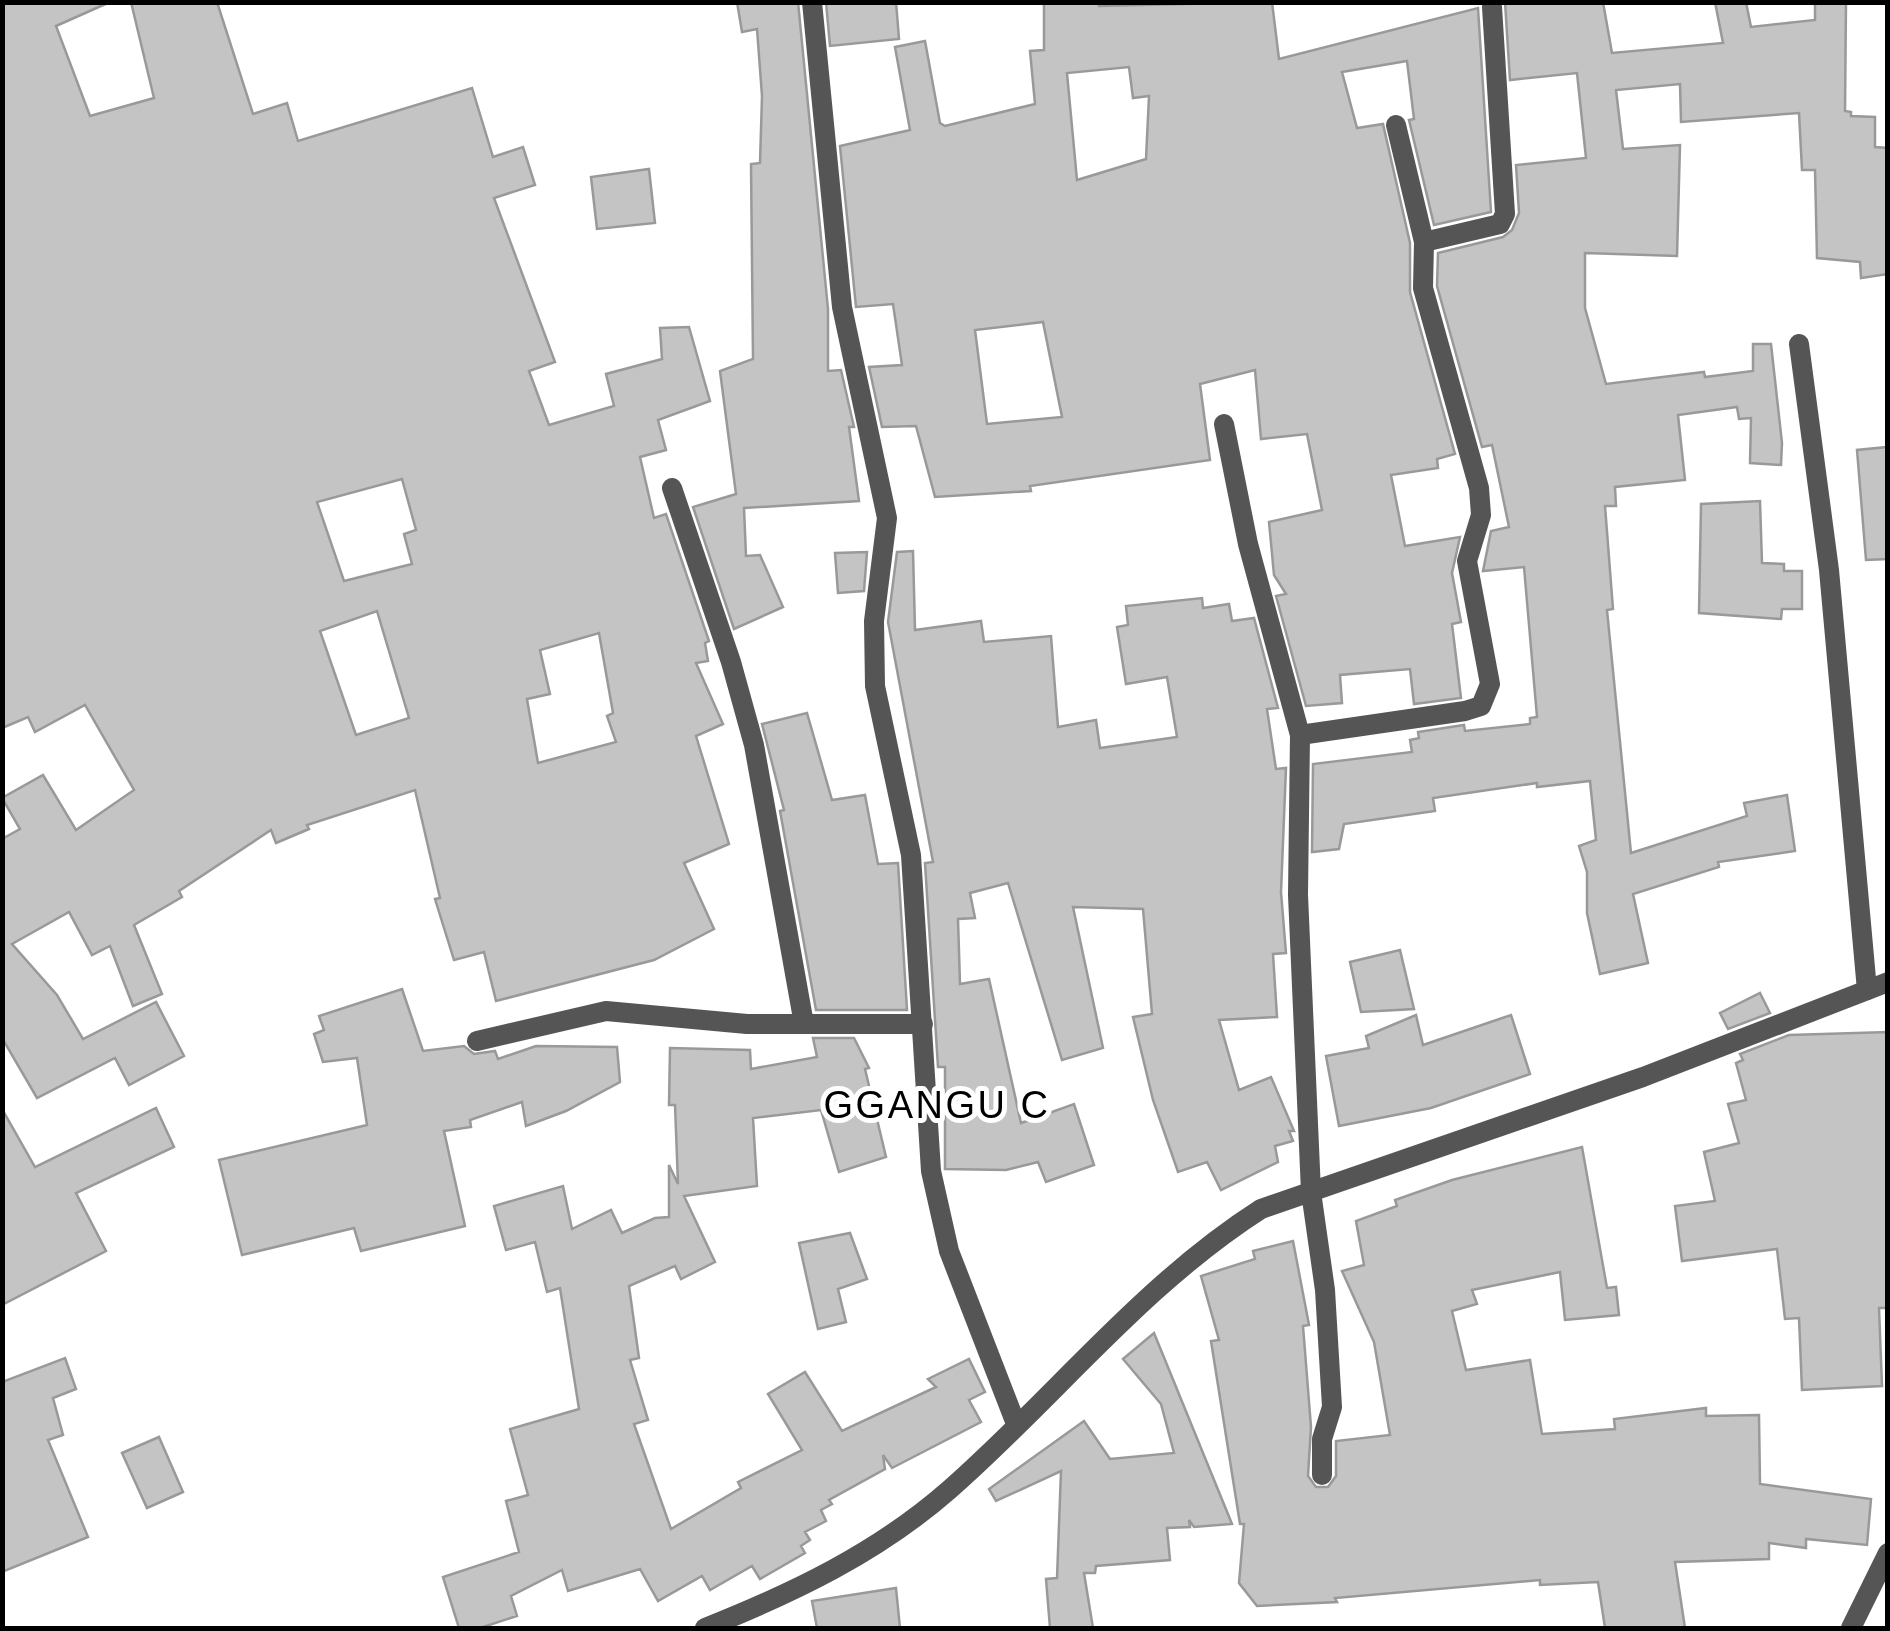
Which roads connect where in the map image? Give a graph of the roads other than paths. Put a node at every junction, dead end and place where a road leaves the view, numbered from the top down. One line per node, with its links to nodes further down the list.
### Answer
1 (812, 2): 12 (street)
2 (1492, 7): 4 (street)
3 (1396, 125): 4 (street)
4 (1424, 242): 8 (street)
5 (1799, 344): 10 (street)
6 (1224, 424): 8 (street)
7 (672, 488): 11 (street)
8 (1300, 736): 14 (street)
9 (1888, 982): 10 (street)
10 (1867, 990): 14 (street)
11 (804, 1024): 12 (street); 13 (street)
12 (922, 1024): 15 (street)
13 (476, 1041)
14 (1311, 1192): 15 (street); 16 (street)
15 (1016, 1424): 18 (street)
16 (1322, 1474)
17 (1888, 1554): 19 (street)
18 (705, 1628)
19 (1851, 1628)

